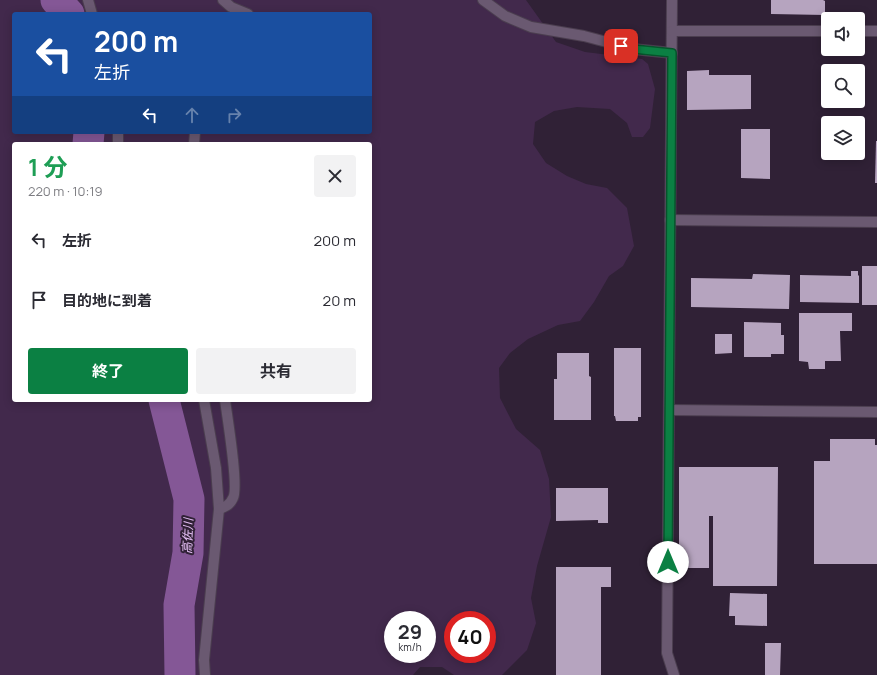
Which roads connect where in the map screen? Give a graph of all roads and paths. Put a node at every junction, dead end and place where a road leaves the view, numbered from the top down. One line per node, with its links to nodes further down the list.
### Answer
1 (88, 0): 5 (street)
2 (224, 0): 6 (street)
3 (483, 0): 11 (street)
4 (672, 0): 7 (street)
5 (91, 12)
6 (243, 12)
7 (672, 30): 8 (street); 11 (street)
8 (821, 31)
9 (865, 31): 10 (street)
10 (877, 31)
11 (672, 53): 12 (street)
12 (670, 220): 13 (street); 16 (street)
13 (877, 222)
14 (204, 402): 18 (street)
15 (225, 402): 18 (street)
16 (669, 410): 17 (street); 20 (street)
17 (877, 412)
18 (219, 509): 19 (street)
19 (205, 675)
20 (674, 675)

